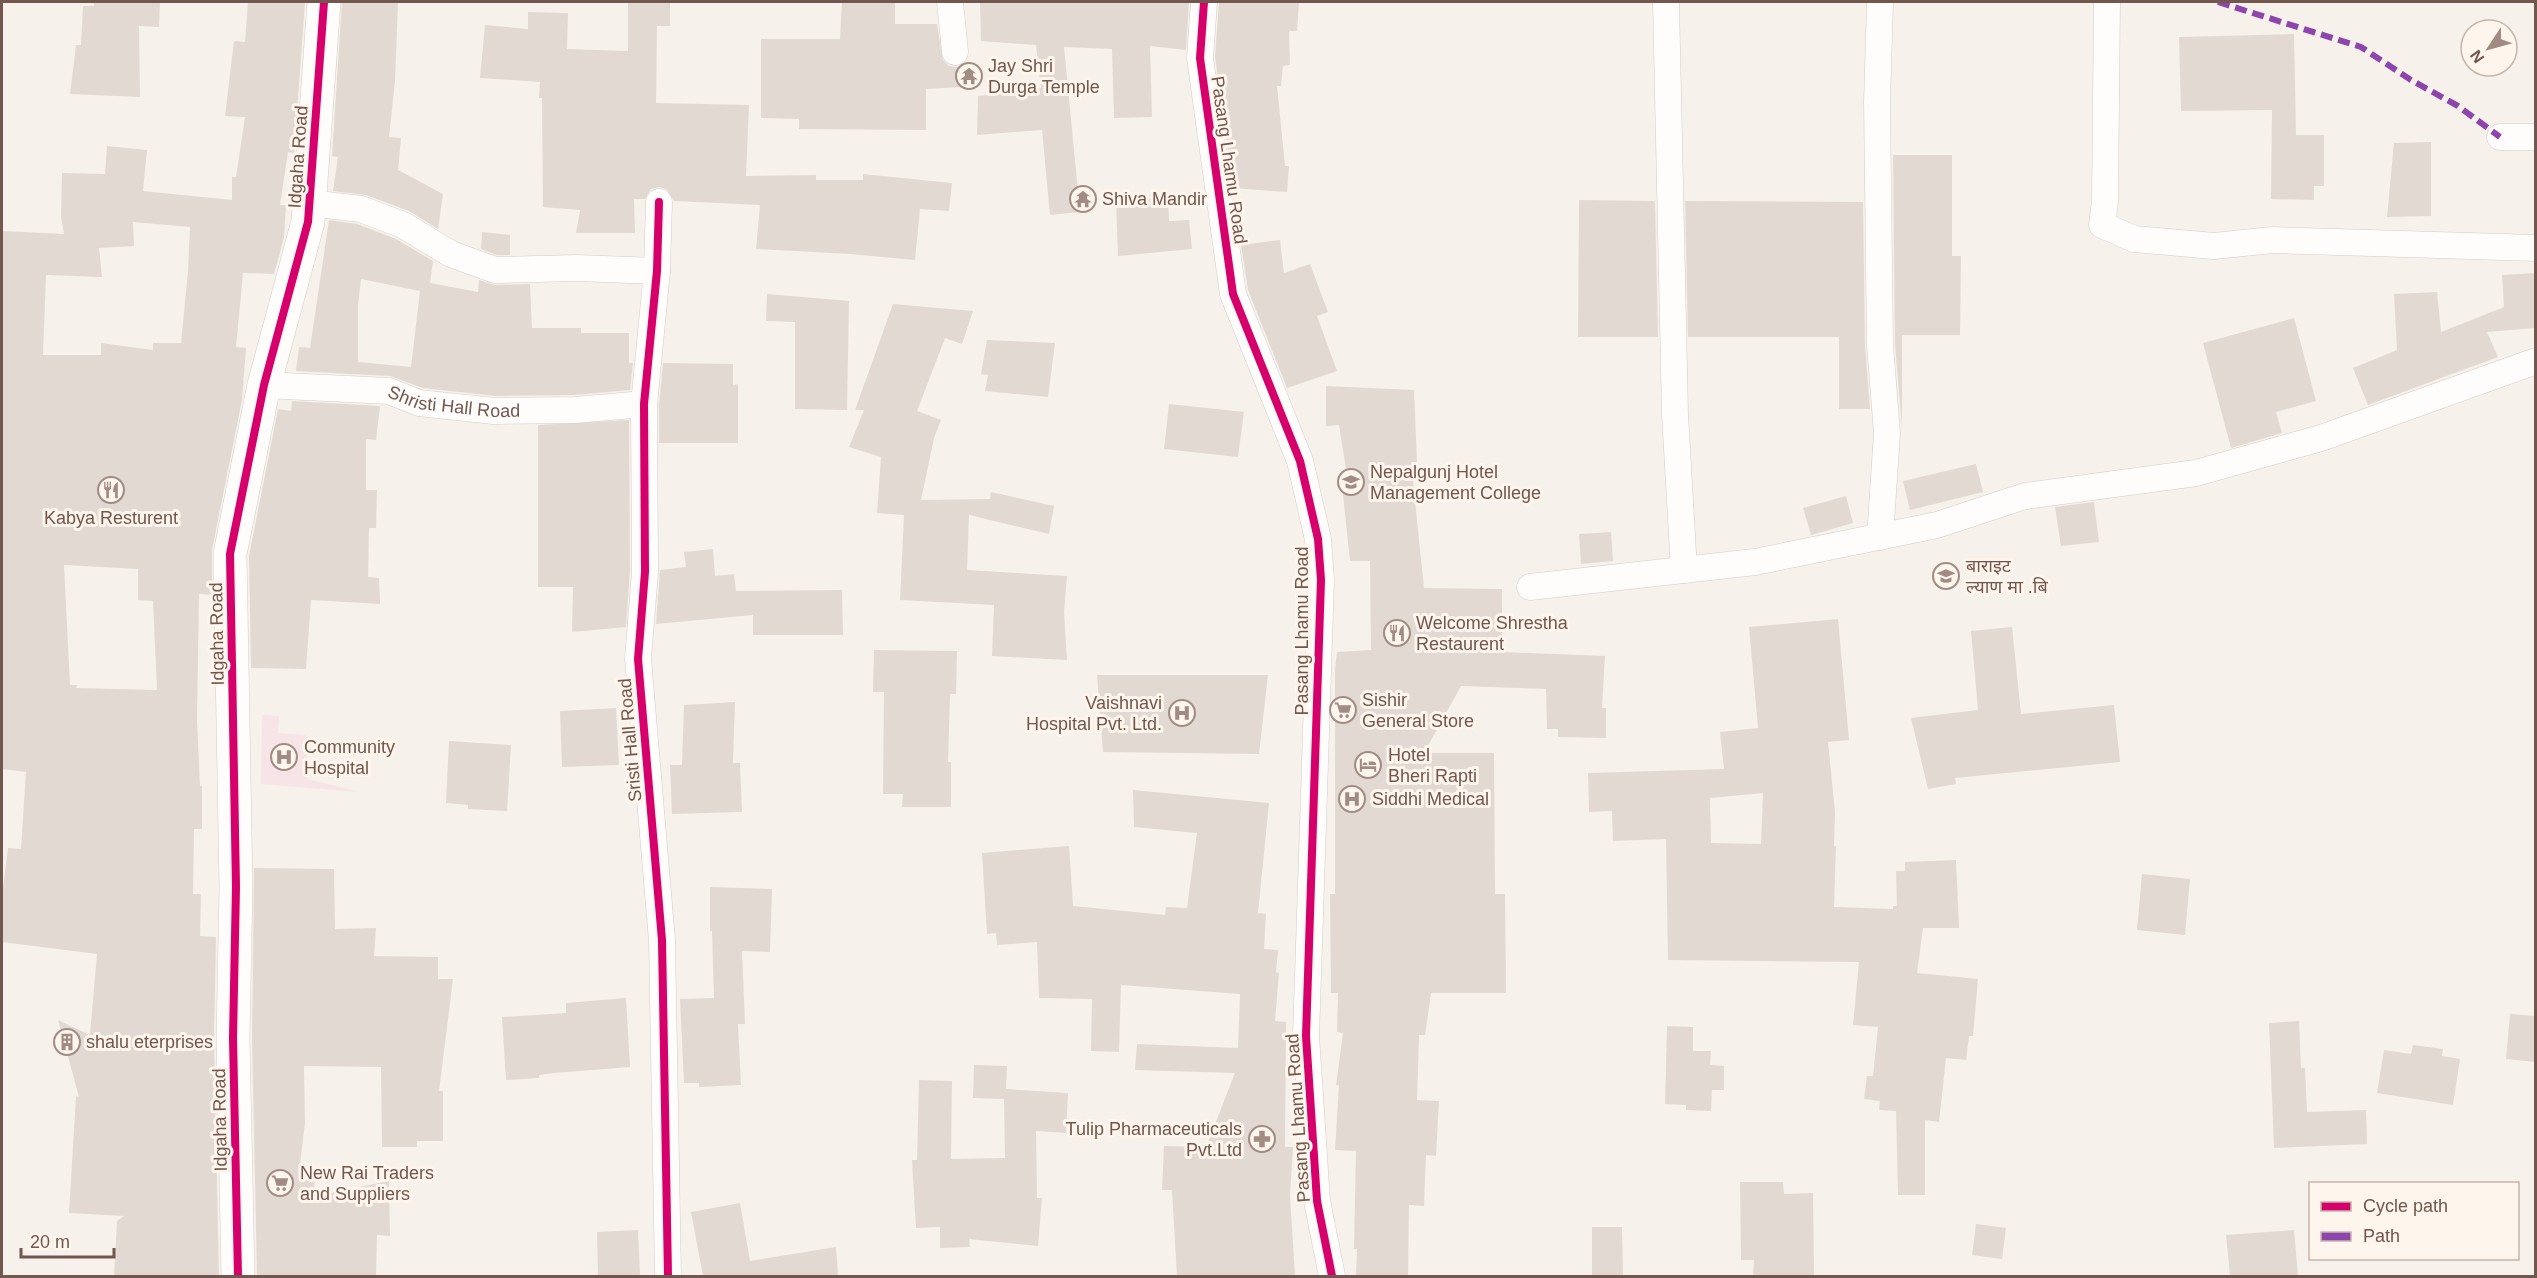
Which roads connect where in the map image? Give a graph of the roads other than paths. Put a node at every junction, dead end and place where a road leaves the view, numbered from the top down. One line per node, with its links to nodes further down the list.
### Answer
1 (324, 2): 11 (street, Idgaha Road)
2 (950, 2): 7 (street)
3 (1204, 2): 22 (street, Pasang Lhamu Road)
4 (1666, 2): 18 (street)
5 (1880, 2): 17 (street)
6 (2107, 2): 12 (street)
7 (956, 52)
8 (2500, 136): 9 (street)
9 (2535, 137)
10 (659, 202): 13 (street, Sristi Hall Road)
11 (309, 203): 13 (street); 15 (street, Idgaha Road)
12 (2535, 248)
13 (657, 272): 16 (street, Sristi Hall Road)
14 (2535, 361): 17 (street)
15 (264, 385): 16 (street, Shristi Hall Road); 20 (street, Idgaha Road)
16 (644, 404): 21 (street, Sristi Hall Road)
17 (1880, 537): 18 (street)
18 (1684, 570): 19 (street)
19 (1530, 586)
20 (238, 1276)
21 (668, 1276)
22 (1332, 1276)

